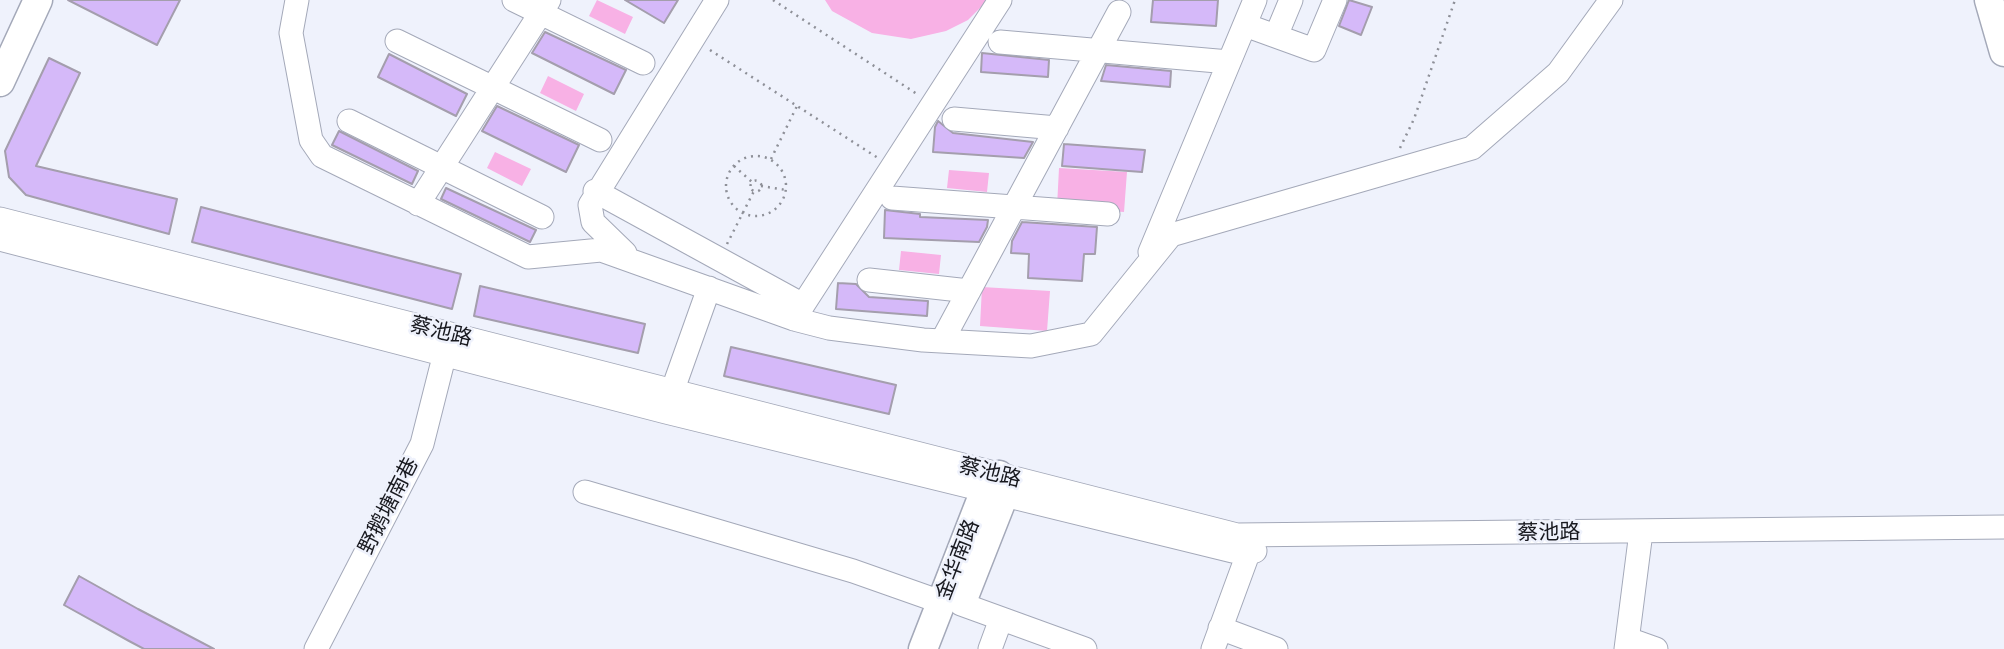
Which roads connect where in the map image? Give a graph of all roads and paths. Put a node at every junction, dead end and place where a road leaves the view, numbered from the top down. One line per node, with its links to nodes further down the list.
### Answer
1 (17, 0): 17 (main road)
2 (38, 0): 26 (main road)
3 (297, 0): 45 (street)
4 (514, 0): 14 (street)
5 (717, 0): 42 (street)
6 (773, 0): 28 (path)
7 (1000, 0): 58 (street)
8 (1255, 0): 16 (street)
9 (1292, 0): 18 (street)
10 (1335, 0): 18 (street)
11 (1455, 0): 34 (path)
12 (1611, 0): 54 (street)
13 (1989, 0): 23 (main road)
14 (545, 7): 25 (street); 27 (street)
15 (1119, 12): 22 (street)
16 (1245, 25): 18 (street); 24 (street)
17 (0, 36)
18 (1276, 36)
19 (397, 41): 27 (street)
20 (1000, 42): 22 (street)
21 (706, 47): 29 (path)
22 (1098, 51): 24 (street); 32 (street)
23 (2004, 52)
24 (1229, 62): 54 (street)
25 (643, 63)
26 (0, 82)
27 (493, 88): 33 (street); 38 (street)
28 (923, 99)
29 (797, 106): 35 (path); 36 (path)
30 (954, 119): 32 (street)
31 (349, 121): 38 (street)
32 (1057, 128): 46 (street)
33 (600, 140)
34 (1392, 155)
35 (771, 159): 37 (path); 41 (path)
36 (884, 162)
37 (734, 166): 39 (path); 47 (path)
38 (442, 167): 45 (street); 49 (street)
39 (752, 182): 40 (path); 43 (path)
40 (761, 186): 41 (path); 43 (path)
41 (786, 190): 47 (path)
42 (595, 191): 52 (street); 53 (street)
43 (754, 191): 47 (path)
44 (892, 198): 46 (street)
45 (418, 204): 53 (street)
46 (1014, 208): 48 (street); 57 (street)
47 (743, 213): 52 (path)
48 (1108, 215)
49 (542, 217)
50 (0, 219): 61 (street, 蔡池路)
51 (0, 239): 60 (street, 蔡池路)
52 (719, 259): 58 (street)
53 (636, 262): 56 (street)
54 (1144, 269): 59 (street)
55 (869, 280): 57 (street)
56 (709, 288): 58 (street); 61 (street)
57 (969, 291): 59 (street)
58 (799, 312): 59 (street)
59 (942, 341)
60 (444, 357): 61 (street, 蔡池路); 72 (street, 野鹅塘南巷)
61 (668, 402): 62 (street, 蔡池路)
62 (996, 486): 67 (street, 蔡池路); 68 (main road, 金华南路)
63 (585, 492): 68 (street)
64 (2004, 527): 65 (street, 蔡池路)
65 (1641, 538): 66 (street, 蔡池路); 67 (street, 蔡池路); 71 (street)
66 (2004, 539)
67 (1254, 544): 70 (street)
68 (951, 603): 69 (street); 73 (main road, 金华南路); 74 (main road, 金华南路)
69 (1001, 619): 75 (street); 76 (street)
70 (1217, 639): 77 (street)
71 (1627, 644): 78 (street)
72 (316, 649)
73 (923, 649)
74 (944, 649)
75 (990, 649)
76 (1085, 649)
77 (1276, 649)
78 (1656, 649)

